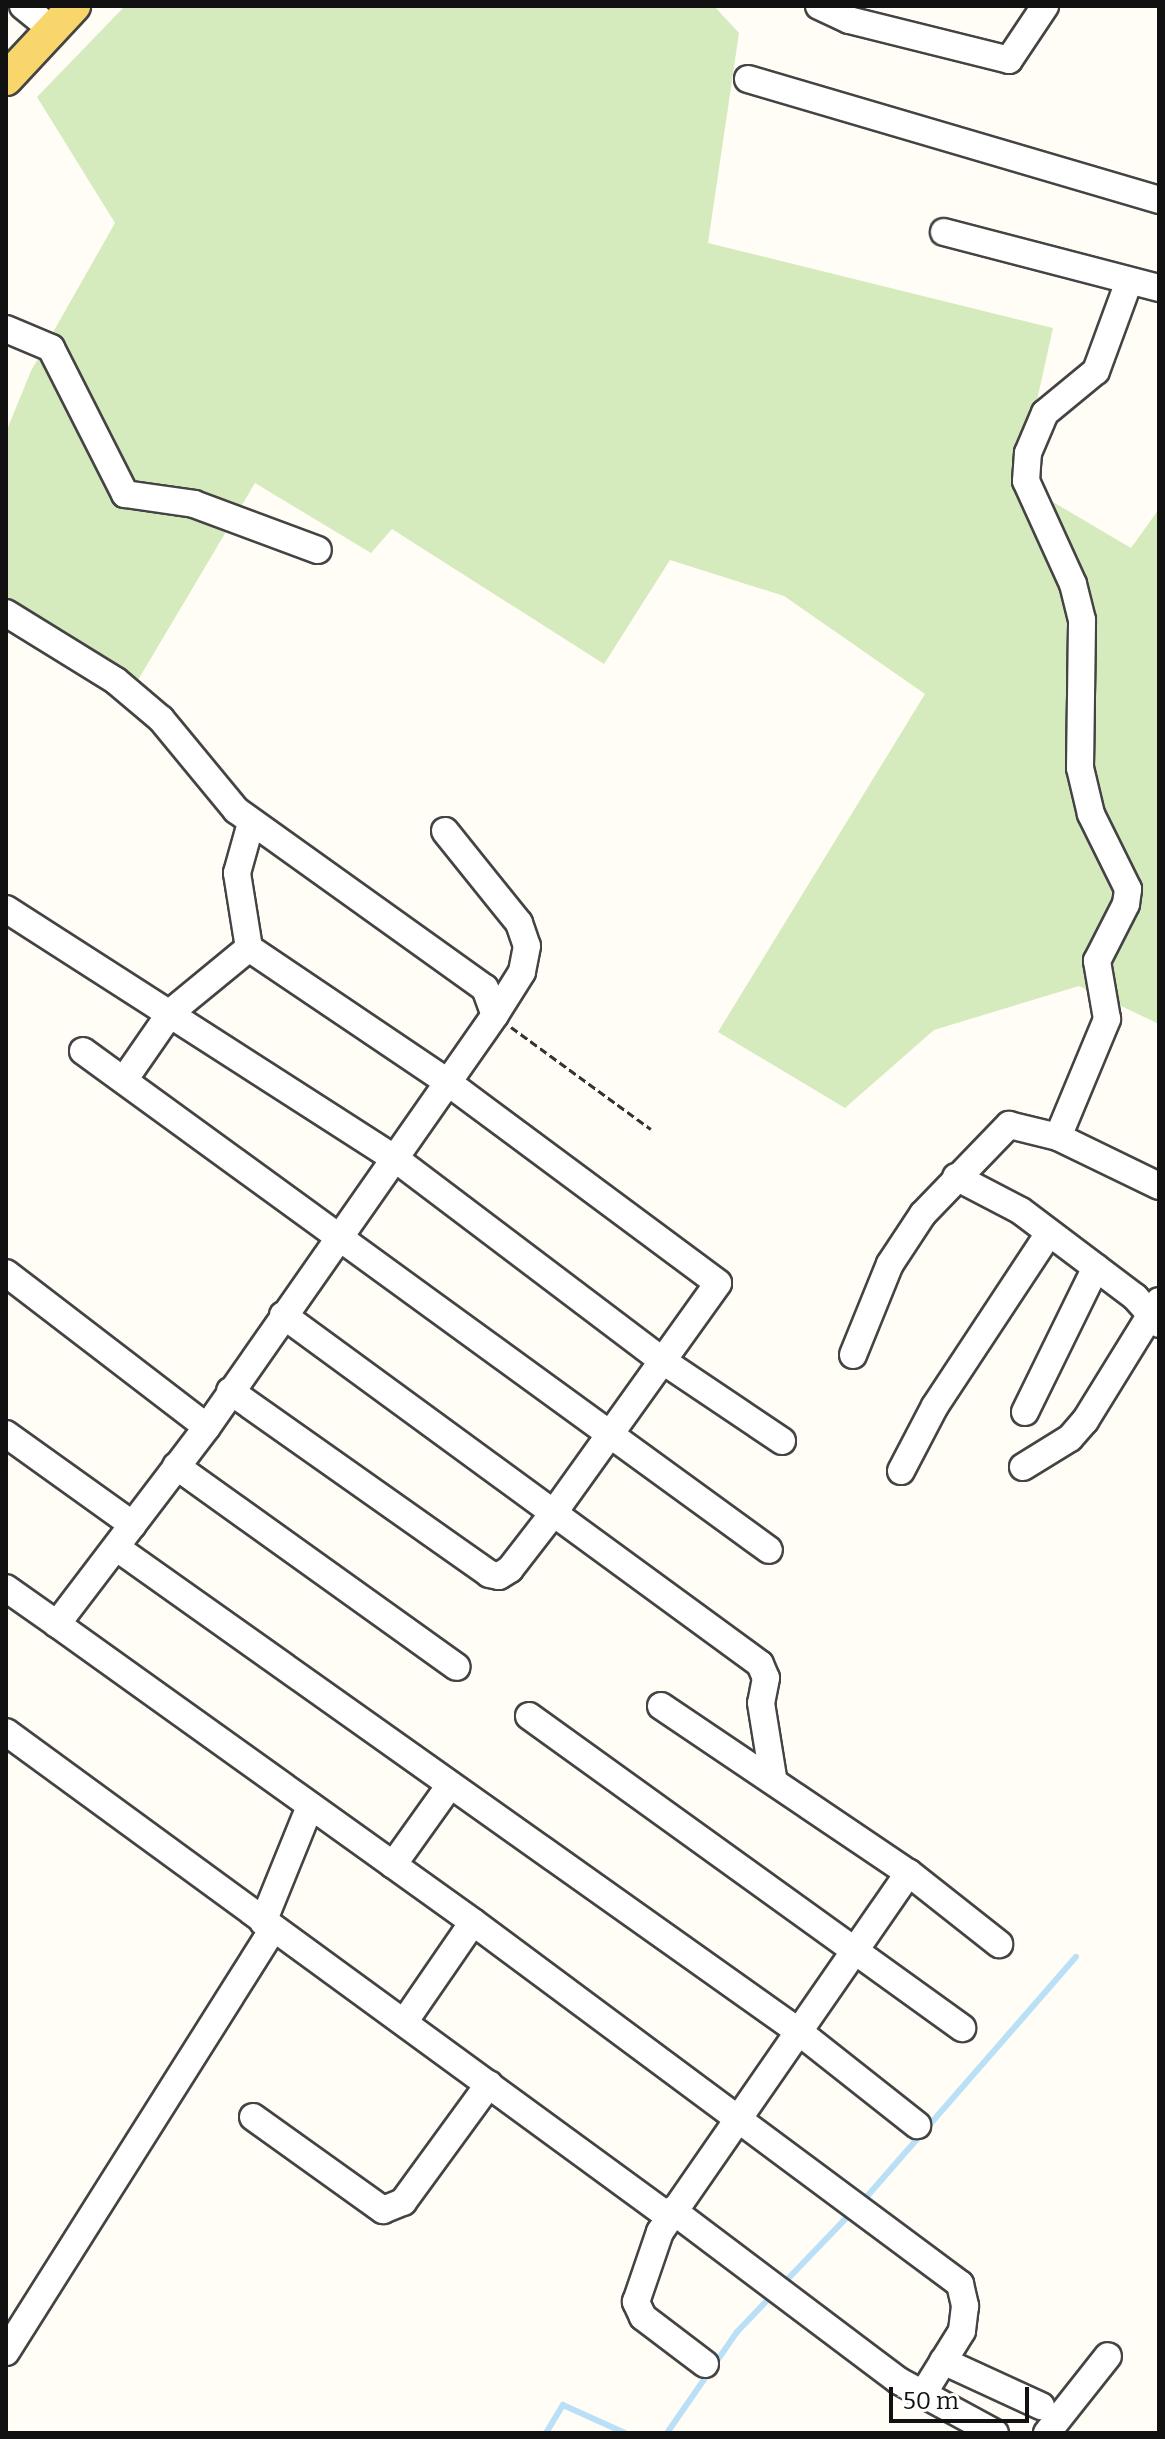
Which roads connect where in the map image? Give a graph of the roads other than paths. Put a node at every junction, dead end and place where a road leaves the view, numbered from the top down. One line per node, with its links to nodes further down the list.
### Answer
1 (74, 6): 6 (main road)
2 (819, 6): 3 (street)
3 (1045, 6)
4 (37, 10): 5 (main road)
5 (6, 52)
6 (6, 79)
7 (748, 79): 8 (street)
8 (1159, 200)
9 (944, 232): 10 (street)
10 (1128, 284): 11 (street); 24 (street)
11 (1159, 288)
12 (6, 329): 13 (street)
13 (318, 550)
14 (6, 613): 15 (street)
15 (251, 823): 18 (street); 20 (street)
16 (445, 831): 20 (street)
17 (6, 909): 19 (street)
18 (249, 948): 19 (street); 23 (street)
19 (171, 1012): 22 (street); 25 (street)
20 (495, 1015): 23 (street)
21 (83, 1051): 22 (street)
22 (124, 1080): 29 (street)
23 (449, 1083): 25 (street); 35 (street)
24 (1058, 1137): 26 (street); 27 (street)
25 (397, 1160): 29 (street); 35 (street)
26 (956, 1177): 28 (street); 34 (street)
27 (1159, 1186)
28 (1049, 1233): 30 (street); 44 (street)
29 (340, 1236): 33 (street); 40 (street)
30 (1096, 1267): 32 (street); 37 (street)
31 (6, 1273): 38 (street)
32 (1156, 1312): 43 (street)
33 (283, 1315): 36 (street); 45 (street)
34 (853, 1355)
35 (660, 1359): 40 (street); 41 (street)
36 (230, 1391): 38 (street); 45 (street)
37 (1025, 1412)
38 (207, 1427): 42 (street)
39 (6, 1434): 46 (street)
40 (608, 1434): 45 (street); 48 (street)
41 (782, 1441)
42 (176, 1466): 46 (street); 51 (street)
43 (1023, 1467)
44 (901, 1471)
45 (555, 1511): 55 (street)
46 (133, 1525): 47 (street)
47 (117, 1548): 50 (street); 56 (street)
48 (769, 1550)
49 (6, 1588): 50 (street)
50 (57, 1624): 57 (street)
51 (457, 1667)
52 (661, 1706): 55 (street)
53 (529, 1716): 63 (street)
54 (6, 1732): 61 (street)
55 (773, 1777): 59 (street)
56 (450, 1785): 58 (street); 66 (street)
57 (310, 1806): 58 (street); 61 (street)
58 (393, 1865): 60 (street)
59 (909, 1873): 62 (street); 63 (street)
60 (473, 1922): 64 (street); 68 (street)
61 (268, 1925): 64 (street); 72 (street)
62 (999, 1944)
63 (856, 1949): 65 (street); 66 (street)
64 (405, 2021): 67 (street)
65 (962, 2028)
66 (798, 2031): 68 (street); 70 (street)
67 (489, 2084): 69 (street); 71 (street)
68 (738, 2116): 71 (street); 74 (street)
69 (253, 2117)
70 (917, 2125)
71 (670, 2213): 75 (street); 76 (street)
72 (6, 2352)
73 (1108, 2356): 79 (street)
74 (943, 2361): 76 (street); 77 (street)
75 (705, 2364)
76 (923, 2394): 78 (street)
77 (1041, 2406)
78 (995, 2433)
79 (1047, 2433)

